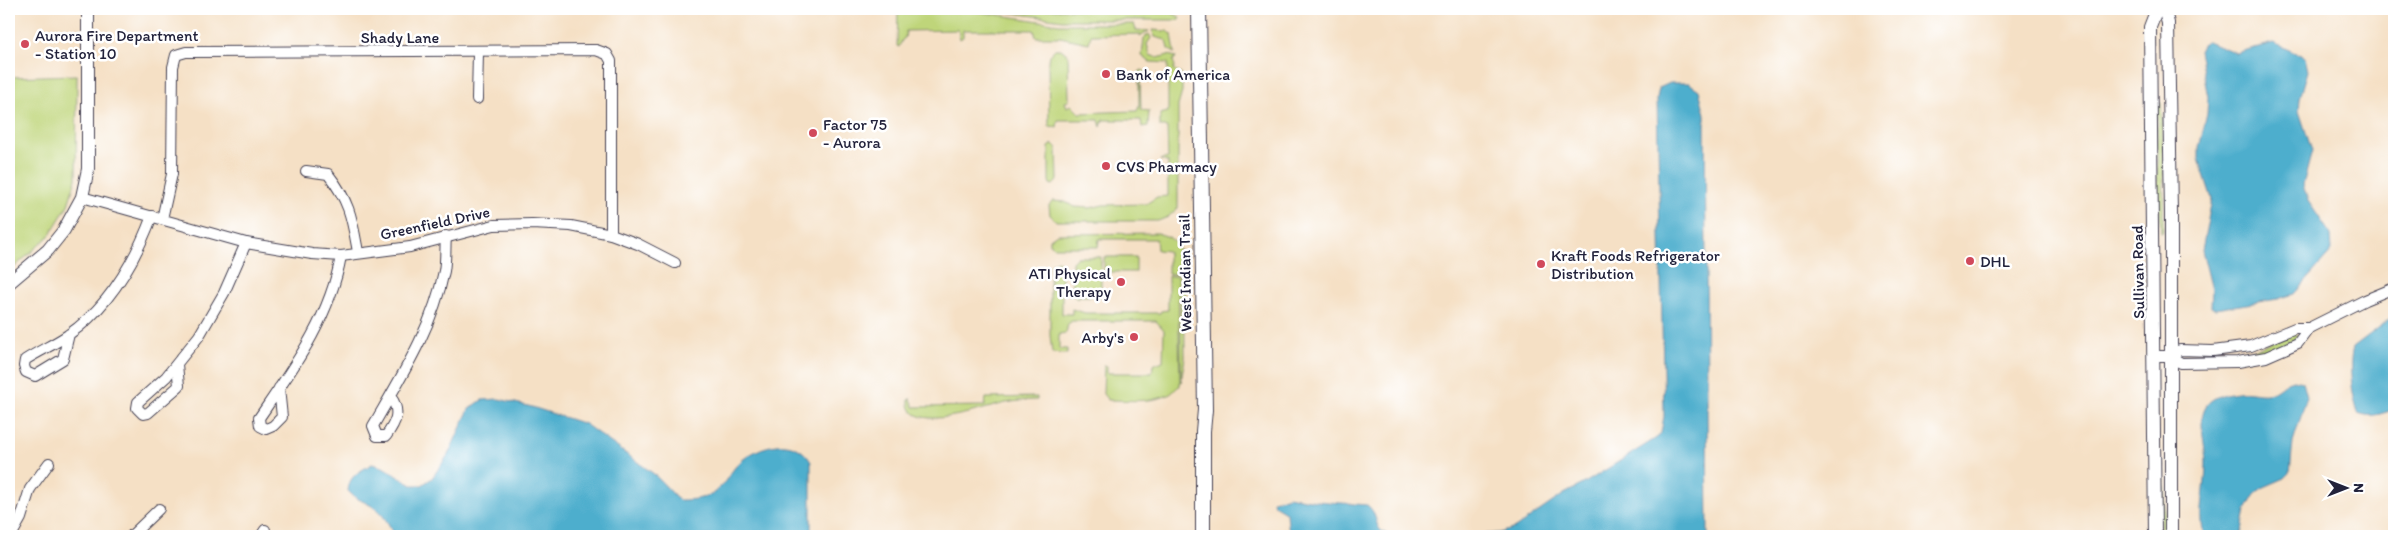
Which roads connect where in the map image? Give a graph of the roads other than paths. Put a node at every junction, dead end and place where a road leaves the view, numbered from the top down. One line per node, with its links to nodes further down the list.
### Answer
1 (88, 9): 8 (street)
2 (1199, 9): 29 (main road, West Indian Trail)
3 (2157, 9): 20 (street, Sullivan Road)
4 (2164, 9): 21 (street, Sullivan Road)
5 (478, 52): 6 (street); 9 (street, Shady Lane); 10 (street, Shady Lane)
6 (477, 99)
7 (306, 171): 13 (street)
8 (82, 197): 9 (street, Greenfield Drive); 16 (street)
9 (157, 217): 12 (street, Greenfield Drive); 19 (street)
10 (611, 234): 11 (street, Greenfield Drive); 15 (street, Greenfield Drive)
11 (446, 236): 13 (street, Greenfield Drive); 24 (street)
12 (246, 242): 14 (street, Greenfield Drive); 22 (street)
13 (358, 252): 14 (street, Greenfield Drive)
14 (341, 256): 23 (street)
15 (675, 263)
16 (9, 283)
17 (2394, 288): 18 (street)
18 (2309, 328): 21 (street); 21 (street)
19 (69, 334): 19 (street)
20 (2155, 356): 21 (street); 30 (street, Sullivan Road)
21 (2170, 356): 31 (street, Sullivan Road)
22 (177, 364): 22 (street)
23 (280, 388)
24 (391, 397)
25 (50, 463): 27 (street)
26 (159, 509): 28 (street)
27 (11, 536)
28 (131, 536)
29 (1204, 536)
30 (2155, 536)
31 (2170, 536)

